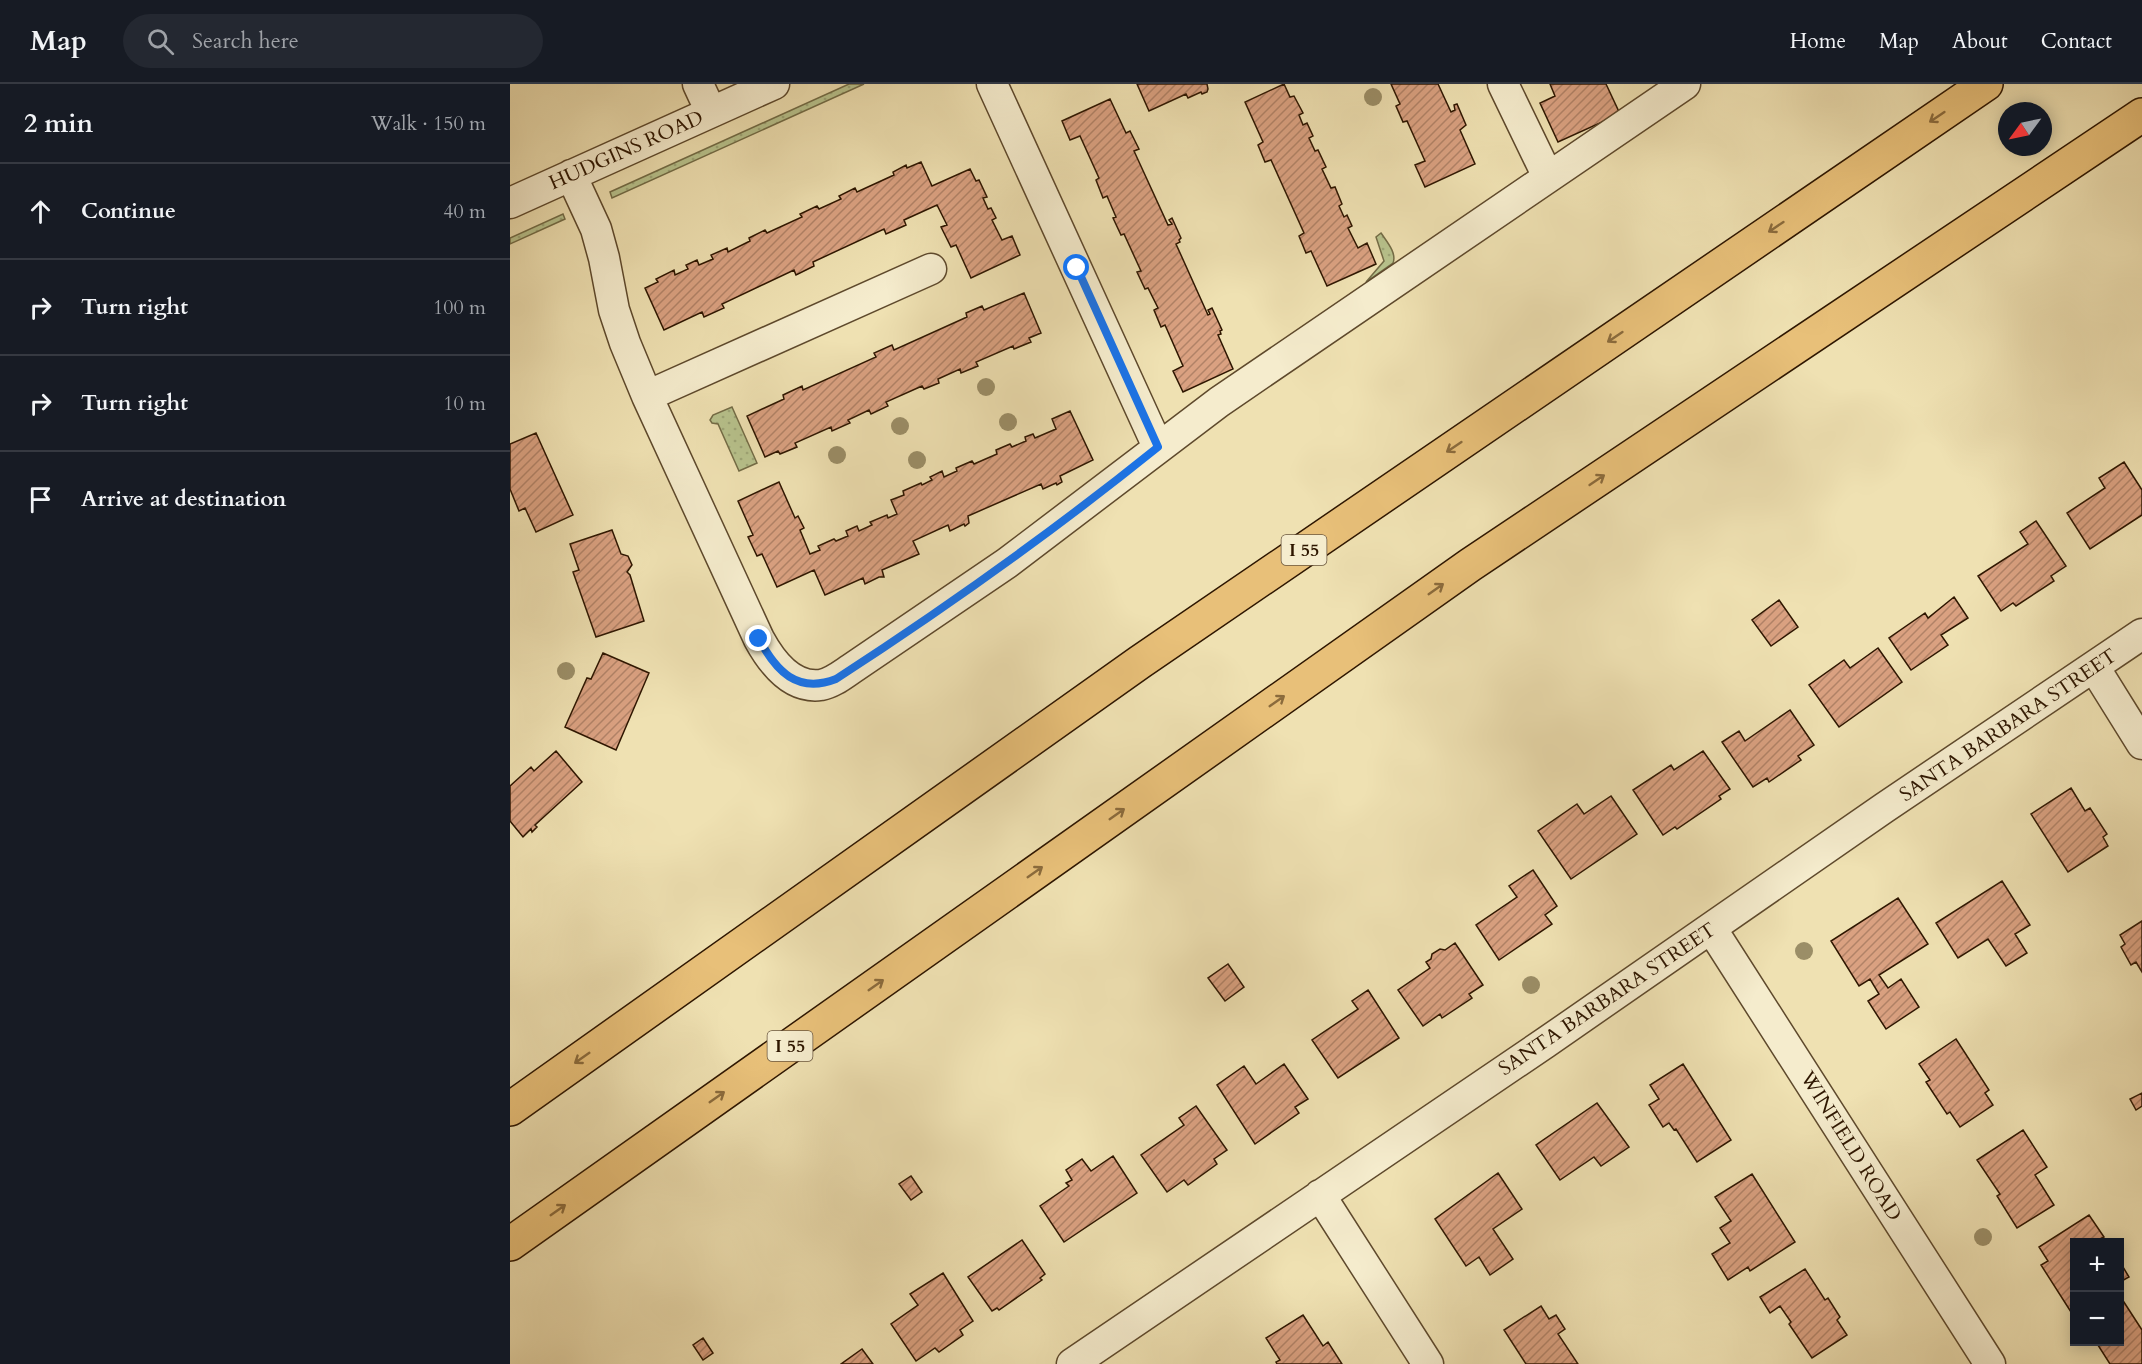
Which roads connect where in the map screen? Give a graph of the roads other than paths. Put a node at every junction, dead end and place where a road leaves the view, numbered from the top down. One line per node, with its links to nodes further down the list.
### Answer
1 (698, 84): 8 (street)
2 (774, 84): 8 (street, HUDGINS ROAD)
3 (992, 84): 15 (street)
4 (1503, 84): 11 (street)
5 (1685, 84): 7 (street)
6 (1986, 84): 20 (highway, I 55, one-way to 20)
7 (1650, 95): 11 (street)
8 (711, 112): 10 (street, HUDGINS ROAD)
9 (2142, 115): 22 (highway, I 55, one-way to 9)
10 (571, 174): 12 (street, HUDGINS ROAD); 14 (street)
11 (1548, 177): 15 (street)
12 (510, 203)
13 (931, 269): 14 (street)
14 (647, 396): 15 (street)
15 (1158, 447)
16 (2142, 634): 17 (street, SANTA BARBARA STREET)
17 (2094, 667): 18 (street); 19 (street, SANTA BARBARA STREET)
18 (2142, 744)
19 (1711, 928): 21 (street, SANTA BARBARA STREET); 25 (street, WINFIELD ROAD)
20 (510, 1109)
21 (1320, 1195): 23 (street, SANTA BARBARA STREET); 24 (street)
22 (510, 1244)
23 (1072, 1364)
24 (1428, 1364)
25 (1990, 1364)

